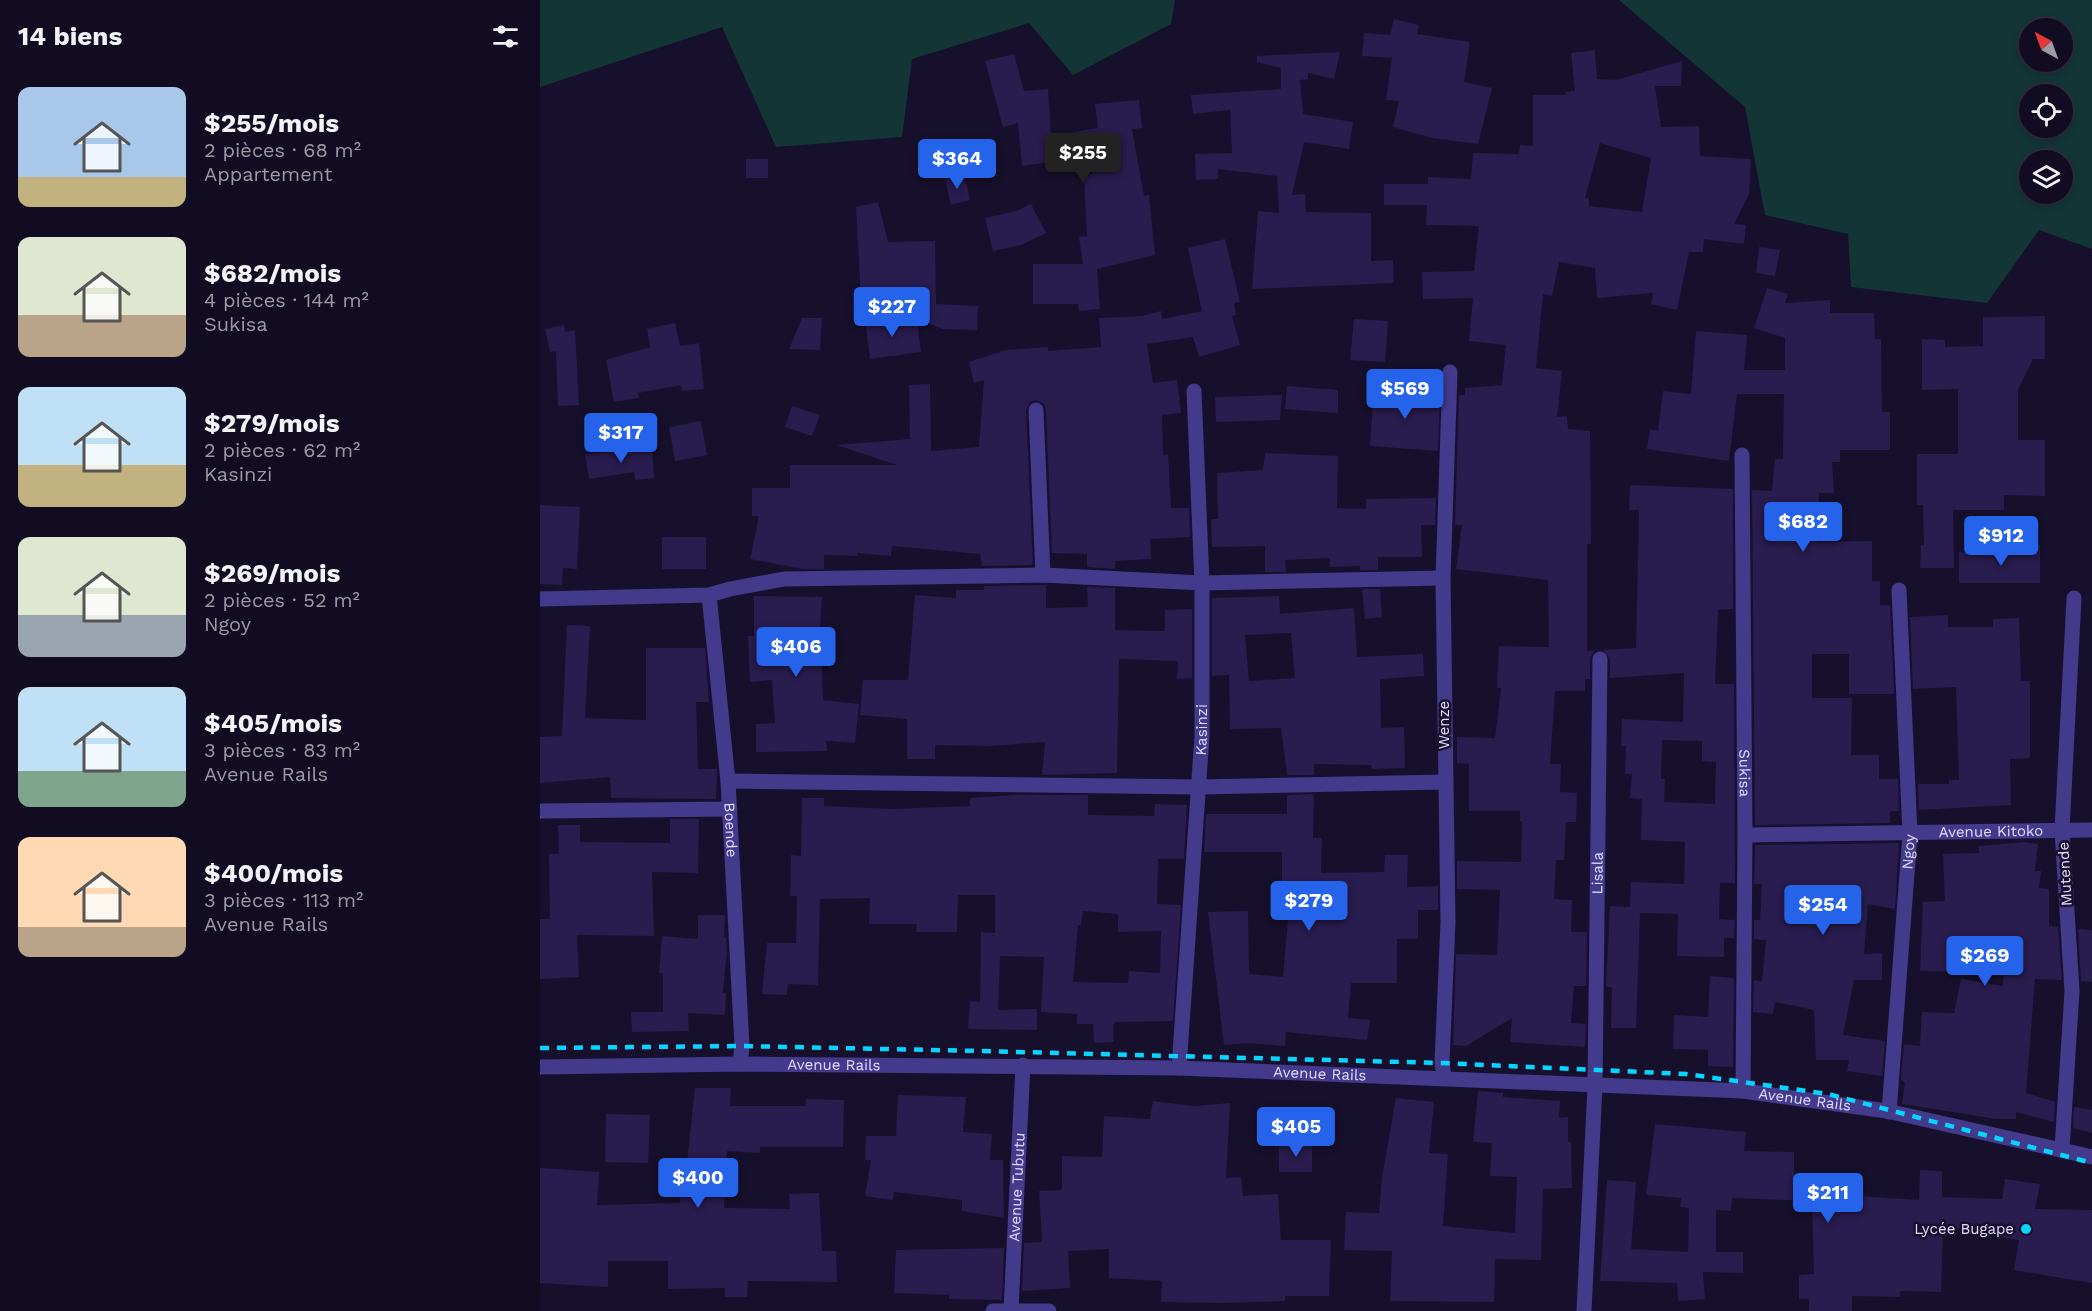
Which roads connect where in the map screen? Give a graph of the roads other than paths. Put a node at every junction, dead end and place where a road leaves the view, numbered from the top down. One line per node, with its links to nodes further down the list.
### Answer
1 (1450, 372): 6 (street, Wenze)
2 (1194, 391): 7 (street, Kasinzi)
3 (1036, 410): 5 (street)
4 (1742, 455): 21 (street, Sukisa)
5 (1043, 575): 7 (street); 9 (street)
6 (1443, 578): 7 (street); 14 (street, Wenze)
7 (1202, 583): 15 (street, Kasinzi)
8 (1899, 590): 20 (street, Ngoy)
9 (709, 596): 11 (street); 13 (street, Boende)
10 (2074, 598): 18 (street, Mutende)
11 (540, 599)
12 (1600, 659): 27 (street, Lisala)
13 (728, 781): 15 (street); 16 (street, Boende)
14 (1445, 782): 15 (street); 26 (street, Wenze)
15 (1199, 787): 25 (street, Kasinzi)
16 (730, 809): 17 (street); 22 (street, Boende)
17 (540, 811)
18 (2062, 830): 19 (street, Avenue Kitoko); 20 (street, Avenue Kitoko); 30 (street, Mutende)
19 (2092, 830)
20 (1910, 834): 21 (street, Avenue Kitoko); 29 (street, Ngoy)
21 (1745, 835): 28 (street, Sukisa)
22 (740, 1064): 23 (street, Avenue Rails); 24 (street, Avenue Rails)
23 (1023, 1065): 25 (street, Avenue Rails); 32 (street, Avenue Tubutu)
24 (540, 1067)
25 (1179, 1068): 26 (street, Avenue Rails)
26 (1444, 1077): 27 (street, Avenue Rails)
27 (1595, 1086): 28 (street, Avenue Rails); 35 (street, Lisala)
28 (1743, 1090): 29 (street, Avenue Rails)
29 (1889, 1112): 30 (street, Avenue Rails)
30 (2062, 1149): 31 (street, Avenue Rails)
31 (2092, 1157)
32 (1011, 1310): 33 (street); 34 (street)
33 (993, 1311)
34 (1049, 1311)
35 (1584, 1311)

